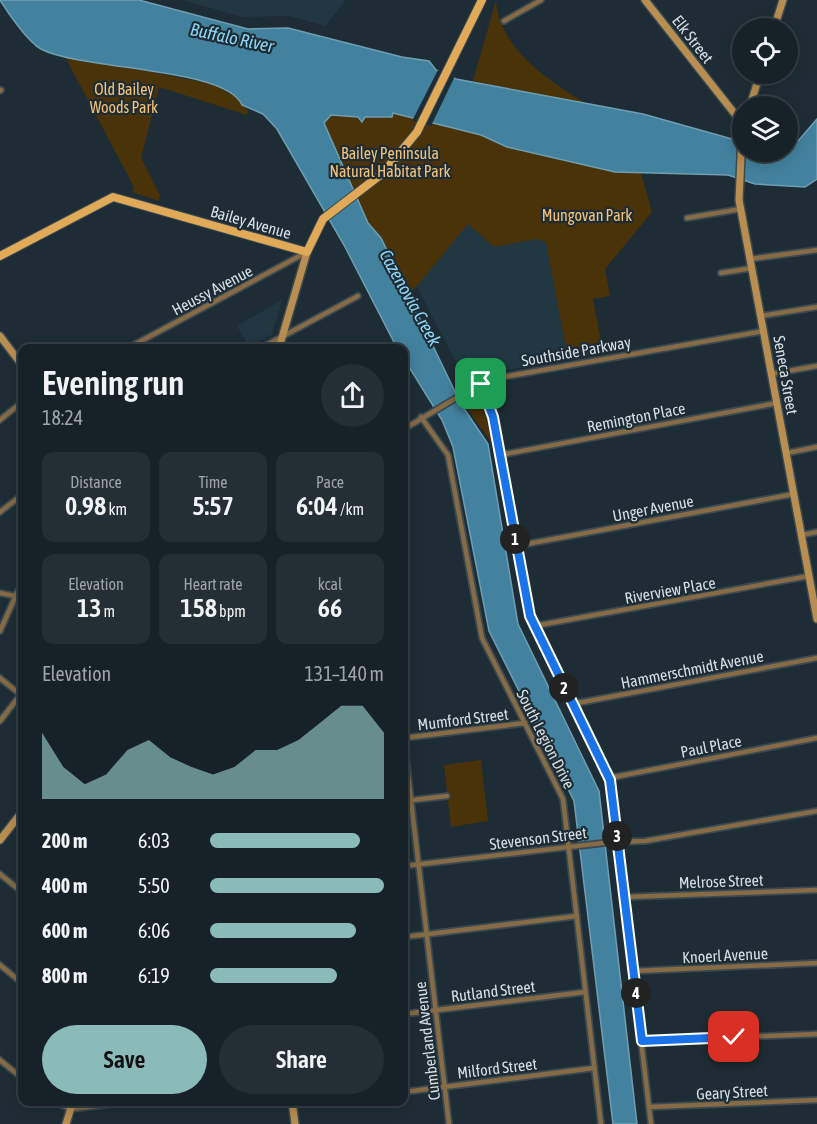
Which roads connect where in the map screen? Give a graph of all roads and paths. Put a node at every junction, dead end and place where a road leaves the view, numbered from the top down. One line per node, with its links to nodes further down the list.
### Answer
1 (482, 0): 12 (main road, Bailey Avenue)
2 (540, 0): 6 (street)
3 (645, 0): 7 (main road, Elk Street)
4 (783, 0): 5 (main road)
5 (777, 18)
6 (504, 21)
7 (732, 110)
8 (741, 162): 9 (main road, Seneca Street)
9 (741, 209): 10 (street); 14 (main road, Seneca Street)
10 (687, 218)
11 (817, 250): 14 (street)
12 (307, 252): 13 (main road, Bailey Avenue); 22 (main road); 23 (street, Heussy Avenue)
13 (0, 256)
14 (750, 259): 15 (main road, Seneca Street)
15 (752, 268): 16 (street); 19 (main road, Seneca Street)
16 (721, 273)
17 (358, 296): 22 (street)
18 (817, 307): 19 (street)
19 (761, 316): 20 (main road, Seneca Street)
20 (764, 331): 28 (main road, Seneca Street); 29 (street, Southside Parkway)
21 (0, 336): 26 (main road)
22 (282, 337): 24 (street); 25 (main road)
23 (135, 344)
24 (269, 344)
25 (280, 344)
26 (18, 360)
27 (817, 366): 28 (street)
28 (771, 374): 30 (main road, Seneca Street)
29 (481, 384): 32 (street, Southside Parkway); 37 (street)
30 (777, 403): 36 (main road, Seneca Street); 37 (street, Remington Place)
31 (18, 405): 33 (street)
32 (421, 417): 34 (street, Southside Parkway); 58 (street, South Legion Drive)
33 (0, 420)
34 (408, 426)
35 (817, 447): 36 (street)
36 (787, 453): 38 (main road, Seneca Street)
37 (500, 454): 43 (street)
38 (794, 494): 42 (main road, Seneca Street); 43 (street, Unger Avenue)
39 (18, 498): 40 (street)
40 (0, 512)
41 (817, 532): 42 (street)
42 (801, 535): 44 (main road, Seneca Street)
43 (516, 546): 50 (street)
44 (809, 576): 49 (main road, Seneca Street); 50 (street, Riverview Place)
45 (18, 592): 47 (street)
46 (0, 593): 47 (street)
47 (15, 596): 48 (street); 51 (street)
48 (18, 599)
49 (817, 615)
50 (534, 626): 56 (street)
51 (0, 631)
52 (817, 658): 56 (street, Hammerschmidt Avenue)
53 (0, 678): 54 (street)
54 (18, 692)
55 (18, 700): 57 (street)
56 (572, 704): 61 (street)
57 (0, 721)
58 (525, 723): 59 (street, Mumford Street); 69 (street, South Legion Drive)
59 (408, 738)
60 (817, 738): 61 (street, Paul Place)
61 (609, 778): 68 (street)
62 (408, 780): 64 (street, Cumberland Avenue)
63 (447, 796): 64 (street)
64 (410, 801): 70 (street, Cumberland Avenue)
65 (817, 811): 68 (street, Stevenson Street)
66 (18, 817): 67 (main road)
67 (0, 840)
68 (615, 841): 69 (street, Stevenson Street); 75 (street)
69 (571, 846): 70 (street, Stevenson Street); 76 (street, South Legion Drive)
70 (418, 864): 71 (street, Stevenson Street); 77 (street, Cumberland Avenue)
71 (408, 865)
72 (0, 874): 73 (street)
73 (18, 889)
74 (817, 890): 75 (street, Melrose Street)
75 (625, 897): 81 (street)
76 (577, 916): 77 (street); 83 (street, South Legion Drive)
77 (426, 934): 78 (street); 84 (street, Cumberland Avenue)
78 (408, 936)
79 (817, 963): 81 (street, Knoerl Avenue)
80 (0, 965): 82 (street)
81 (634, 971): 87 (street)
82 (18, 980)
83 (585, 992): 84 (street, Rutland Street); 89 (street, South Legion Drive)
84 (435, 1010): 85 (street, Rutland Street); 91 (street, Cumberland Avenue)
85 (408, 1013)
86 (817, 1034): 87 (street)
87 (642, 1041): 98 (street)
88 (0, 1060): 90 (street)
89 (594, 1068): 91 (street, Milford Street); 103 (street, South Legion Drive)
90 (18, 1075)
91 (445, 1087): 92 (street, Milford Street); 102 (street, Cumberland Avenue)
92 (408, 1092)
93 (817, 1100): 98 (street, Geary Street)
94 (63, 1106): 99 (street)
95 (71, 1106): 99 (main road)
96 (95, 1106): 99 (street)
97 (292, 1106): 101 (main road)
98 (649, 1107): 104 (street)
99 (70, 1109): 100 (main road)
100 (66, 1124)
101 (295, 1124)
102 (449, 1124)
103 (601, 1124)
104 (651, 1124)

